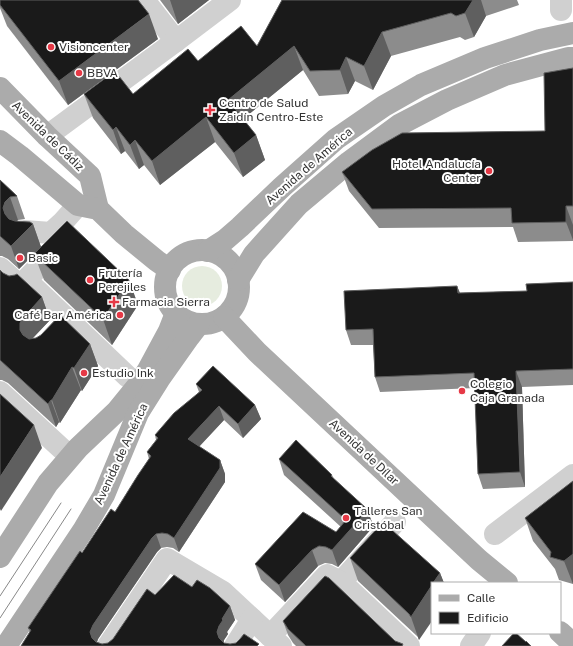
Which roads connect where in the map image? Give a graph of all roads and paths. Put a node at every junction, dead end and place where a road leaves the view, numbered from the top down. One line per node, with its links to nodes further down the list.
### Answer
1 (144, 0): 4 (street)
2 (230, 0): 4 (street)
3 (573, 33): 12 (main road, Avenida de América)
4 (176, 41): 7 (street)
5 (573, 58): 16 (main road, Avenida de América)
6 (0, 88): 7 (main road, Avenida de Cádiz)
7 (47, 136): 9 (main road, Avenida de Cádiz)
8 (0, 142): 9 (main road)
9 (88, 207): 10 (street); 14 (main road)
10 (24, 231)
11 (72, 233): 15 (street)
12 (208, 250): 14 (main road); 16 (main road)
13 (0, 268): 15 (street)
14 (170, 270): 17 (main road)
15 (26, 280): 20 (street)
16 (238, 280): 18 (main road)
17 (176, 313): 19 (main road); 26 (main road, Avenida de América)
18 (224, 317): 19 (main road); 28 (main road, Avenida de Dílar)
19 (199, 324): 34 (main road, Avenida de América)
20 (128, 377)
21 (0, 392): 22 (street)
22 (62, 449)
23 (573, 475): 25 (street)
24 (395, 522): 27 (street)
25 (495, 534)
26 (3, 544)
27 (341, 582): 32 (street); 37 (street)
28 (506, 582)
29 (252, 619): 32 (street); 35 (street); 36 (street)
30 (561, 633): 33 (main road)
31 (479, 634): 38 (street)
32 (275, 641)
33 (573, 644)
34 (6, 646)
35 (108, 646)
36 (235, 646)
37 (409, 646)
38 (471, 646)

